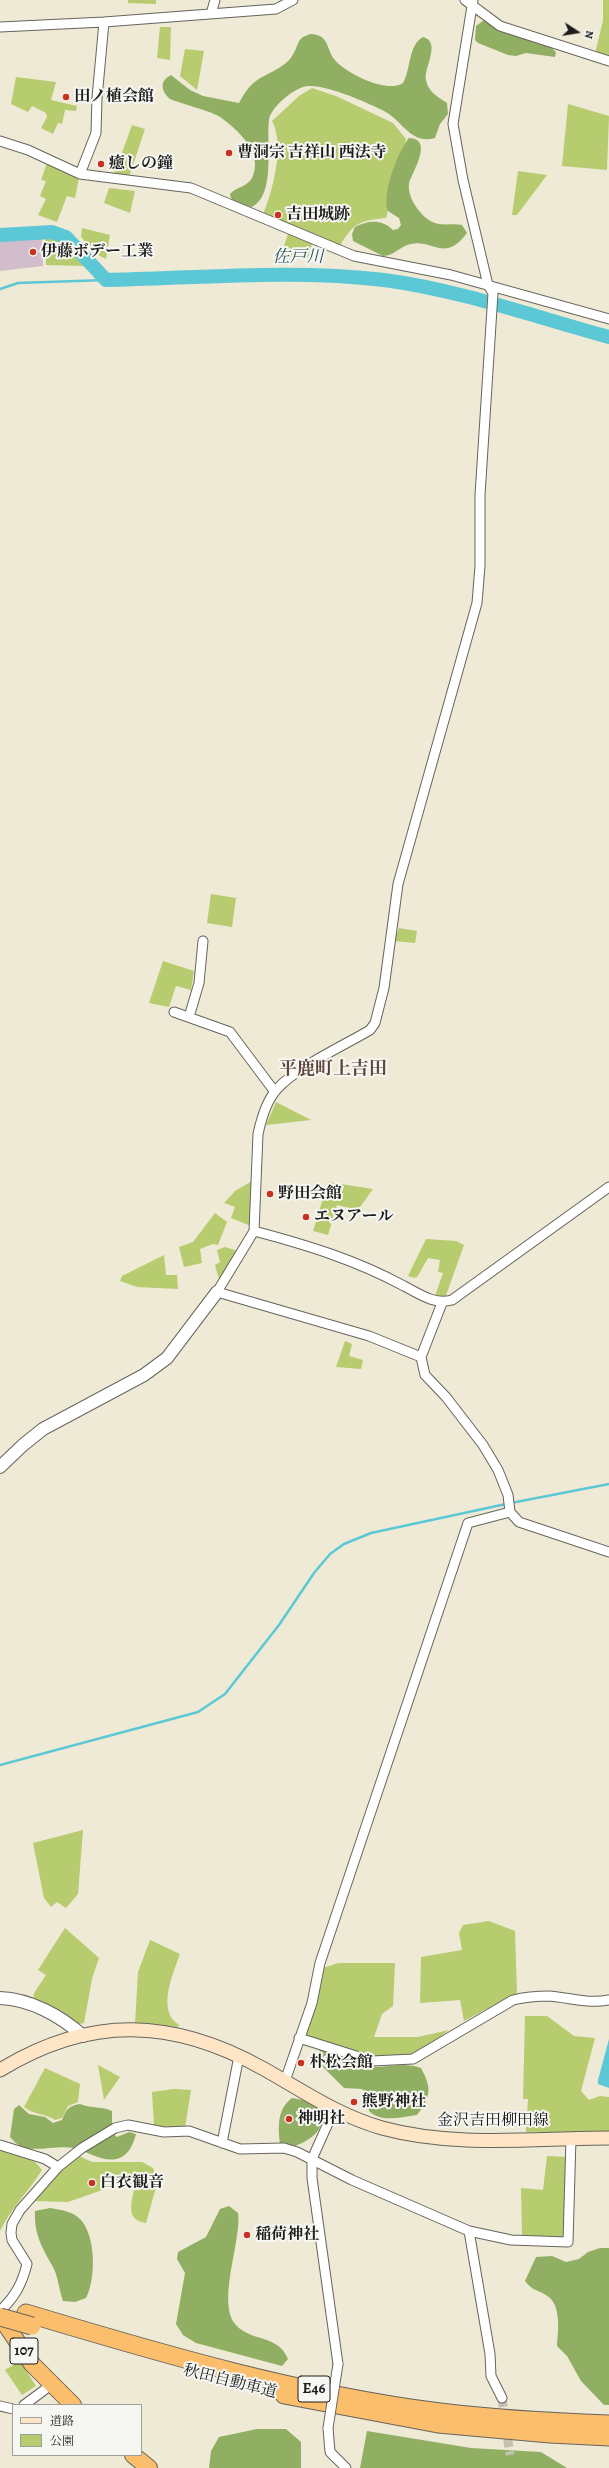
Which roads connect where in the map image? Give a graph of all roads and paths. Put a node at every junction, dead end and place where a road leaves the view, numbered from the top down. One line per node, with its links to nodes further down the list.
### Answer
1 (215, 0): 4 (street)
2 (292, 0): 4 (street)
3 (470, 2): 7 (street); 10 (street)
4 (212, 14): 5 (street)
5 (104, 22): 6 (street); 9 (street)
6 (0, 27)
7 (609, 61)
8 (0, 141): 9 (street)
9 (80, 174): 10 (street)
10 (491, 289): 11 (street); 15 (street)
11 (609, 319)
12 (203, 941): 14 (street)
13 (174, 1012): 14 (street)
14 (189, 1017): 15 (street)
15 (276, 1090): 17 (street)
16 (609, 1187): 19 (street)
17 (254, 1231): 18 (street); 19 (street)
18 (217, 1292): 20 (street); 21 (street)
19 (442, 1303): 20 (street)
20 (421, 1357): 22 (street)
21 (0, 1467)
22 (510, 1510): 23 (street); 27 (street)
23 (609, 1552)
24 (0, 1998): 26 (street)
25 (609, 2000): 27 (street)
26 (83, 2036): 28 (main road, 金沢吉田柳田線); 29 (main road, 金沢吉田柳田線)
27 (299, 2038): 30 (street)
28 (239, 2056): 30 (main road, 金沢吉田柳田線); 34 (street)
29 (0, 2070)
30 (285, 2081): 31 (main road, 金沢吉田柳田線)
31 (334, 2110): 32 (main road, 金沢吉田柳田線); 36 (street)
32 (571, 2138): 33 (main road, 金沢吉田柳田線); 38 (street)
33 (609, 2138)
34 (222, 2143): 36 (street); 37 (street)
35 (0, 2145): 37 (street)
36 (312, 2159): 38 (street); 53 (street, bridge)
37 (58, 2167): 40 (street)
38 (469, 2231): 44 (street)
39 (0, 2305): 42 (highway, 秋田自動車道 / E46)
40 (0, 2311)
41 (0, 2316): 42 (highway, 秋田自動車道 / E46, bridge); 43 (highway, 107)
42 (29, 2320): 49 (highway, 秋田自動車道 / E46); 50 (highway, 秋田自動車道 / E46)
43 (50, 2385): 45 (street); 46 (highway, 107)
44 (502, 2398)
45 (25, 2404)
46 (72, 2404)
47 (0, 2406): 48 (street)
48 (12, 2409)
49 (609, 2424)
50 (609, 2437)
51 (134, 2456): 52 (highway)
52 (149, 2468)
53 (346, 2468)

